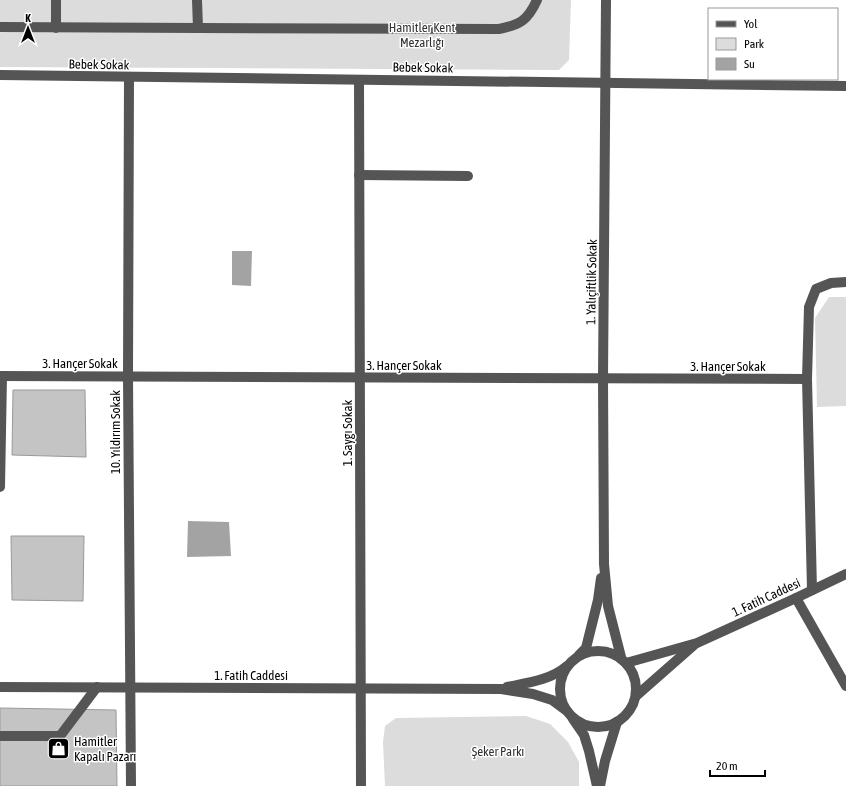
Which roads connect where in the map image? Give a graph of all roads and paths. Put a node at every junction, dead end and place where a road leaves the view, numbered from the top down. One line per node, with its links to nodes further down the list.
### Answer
1 (56, 0): 6 (street)
2 (197, 0): 7 (street)
3 (537, 0): 7 (street)
4 (606, 0): 11 (street, 1. Yalıçiftlik Sokak)
5 (0, 27): 6 (street)
6 (56, 28): 7 (street)
7 (198, 28)
8 (0, 75): 9 (street, Bebek Sokak)
9 (129, 77): 10 (street, Bebek Sokak); 17 (street, 10. Yıldırım Sokak)
10 (359, 80): 11 (street, Bebek Sokak); 13 (street, 1. Saygı Sokak)
11 (606, 83): 12 (street, Bebek Sokak); 19 (street, 1. Yalıçiftlik Sokak)
12 (846, 86)
13 (360, 175): 14 (street); 18 (street, 1. Saygı Sokak)
14 (468, 176)
15 (846, 282): 20 (street)
16 (1, 376): 17 (street, 3. Hançer Sokak); 21 (street)
17 (128, 377): 18 (street, 3. Hançer Sokak); 33 (street, 10. Yıldırım Sokak)
18 (360, 378): 19 (street, 3. Hançer Sokak); 34 (street, 1. Saygı Sokak)
19 (603, 378): 20 (street, 3. Hançer Sokak); 22 (street, 1. Yalıçiftlik Sokak)
20 (807, 379): 24 (street)
21 (0, 487)
22 (604, 564): 27 (street); 28 (street)
23 (846, 574): 24 (street, 1. Fatih Caddesi)
24 (812, 590): 25 (street, 1. Fatih Caddesi)
25 (796, 598): 26 (street, 1. Fatih Caddesi); 30 (street)
26 (696, 643): 28 (street); 36 (street)
27 (576, 657): 28 (street); 29 (street)
28 (624, 660): 36 (street)
29 (567, 666): 35 (street); 37 (street)
30 (846, 686)
31 (0, 687): 32 (street, 1. Fatih Caddesi)
32 (97, 687): 33 (street, 1. Fatih Caddesi); 39 (street)
33 (130, 687): 34 (street, 1. Fatih Caddesi); 40 (street, 10. Yıldırım Sokak)
34 (361, 688): 35 (street, 1. Fatih Caddesi); 41 (street, 1. Saygı Sokak)
35 (501, 689): 37 (street)
36 (636, 696): 38 (street)
37 (569, 713): 38 (street); 42 (street)
38 (617, 722): 43 (street)
39 (0, 736)
40 (130, 786)
41 (361, 786)
42 (597, 786)
43 (600, 786)

